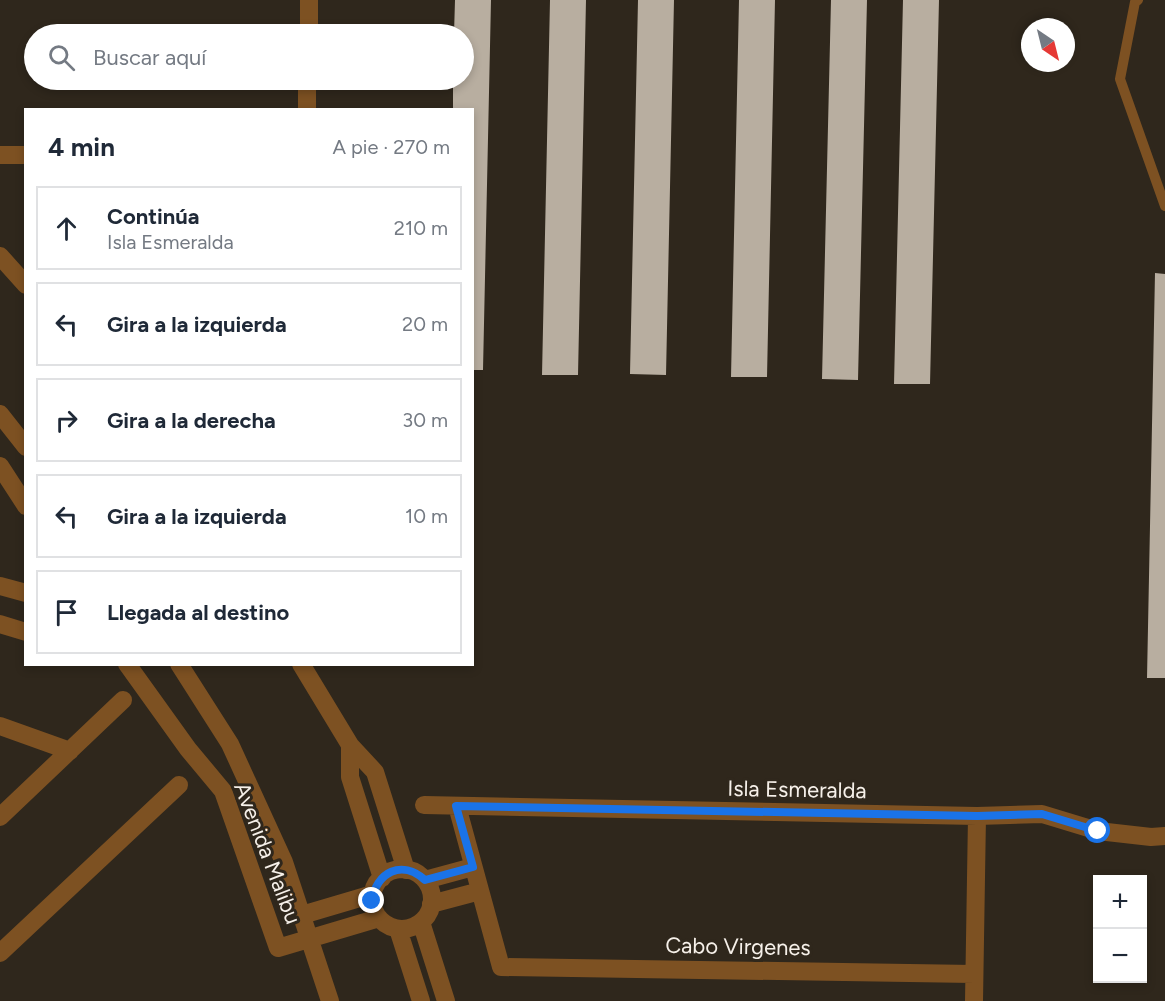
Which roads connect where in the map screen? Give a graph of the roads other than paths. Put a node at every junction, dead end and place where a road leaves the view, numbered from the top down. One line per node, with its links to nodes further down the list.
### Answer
1 (309, 0): 3 (street)
2 (1138, 0): 8 (lane)
3 (309, 24)
4 (307, 90): 5 (street)
5 (307, 108)
6 (0, 155): 7 (street)
7 (24, 155)
8 (1165, 206)
9 (0, 256): 10 (street)
10 (24, 283)
11 (0, 414): 12 (street)
12 (24, 444)
13 (0, 466): 14 (street)
14 (24, 503)
15 (0, 586): 16 (street)
16 (24, 592)
17 (0, 624): 18 (street)
18 (24, 631)
19 (128, 666): 45 (street, Avenida Malibu)
20 (180, 666): 41 (street, Avenida Malibu)
21 (302, 666): 24 (street)
22 (123, 700): 25 (street)
23 (0, 726): 25 (street)
24 (350, 745): 27 (street); 28 (street)
25 (70, 751): 32 (street)
26 (179, 785): 46 (street)
27 (380, 788): 28 (street); 35 (street)
28 (356, 795): 36 (street)
29 (424, 805): 30 (street, Isla Esmeralda)
30 (456, 806): 31 (street, Isla Esmeralda); 34 (street)
31 (977, 816): 33 (street, Isla Esmeralda); 47 (street)
32 (0, 817)
33 (1165, 836)
34 (473, 867): 37 (street); 38 (street)
35 (406, 870): 36 (street); 37 (street)
36 (382, 878): 39 (street)
37 (425, 880): 40 (street)
38 (480, 891): 40 (street); 47 (street, Cabo Virgenes)
39 (373, 894): 41 (street); 42 (street)
40 (431, 904): 43 (street)
41 (302, 915): 45 (street, Avenida Malibu)
42 (379, 918): 44 (street); 45 (street)
43 (421, 922): 44 (street); 48 (street)
44 (398, 929): 50 (street)
45 (310, 939): 49 (street, Avenida Malibu)
46 (0, 953)
47 (974, 974): 51 (street)
48 (445, 998): 50 (street)
49 (330, 1001)
50 (423, 1001)
51 (974, 1001)

